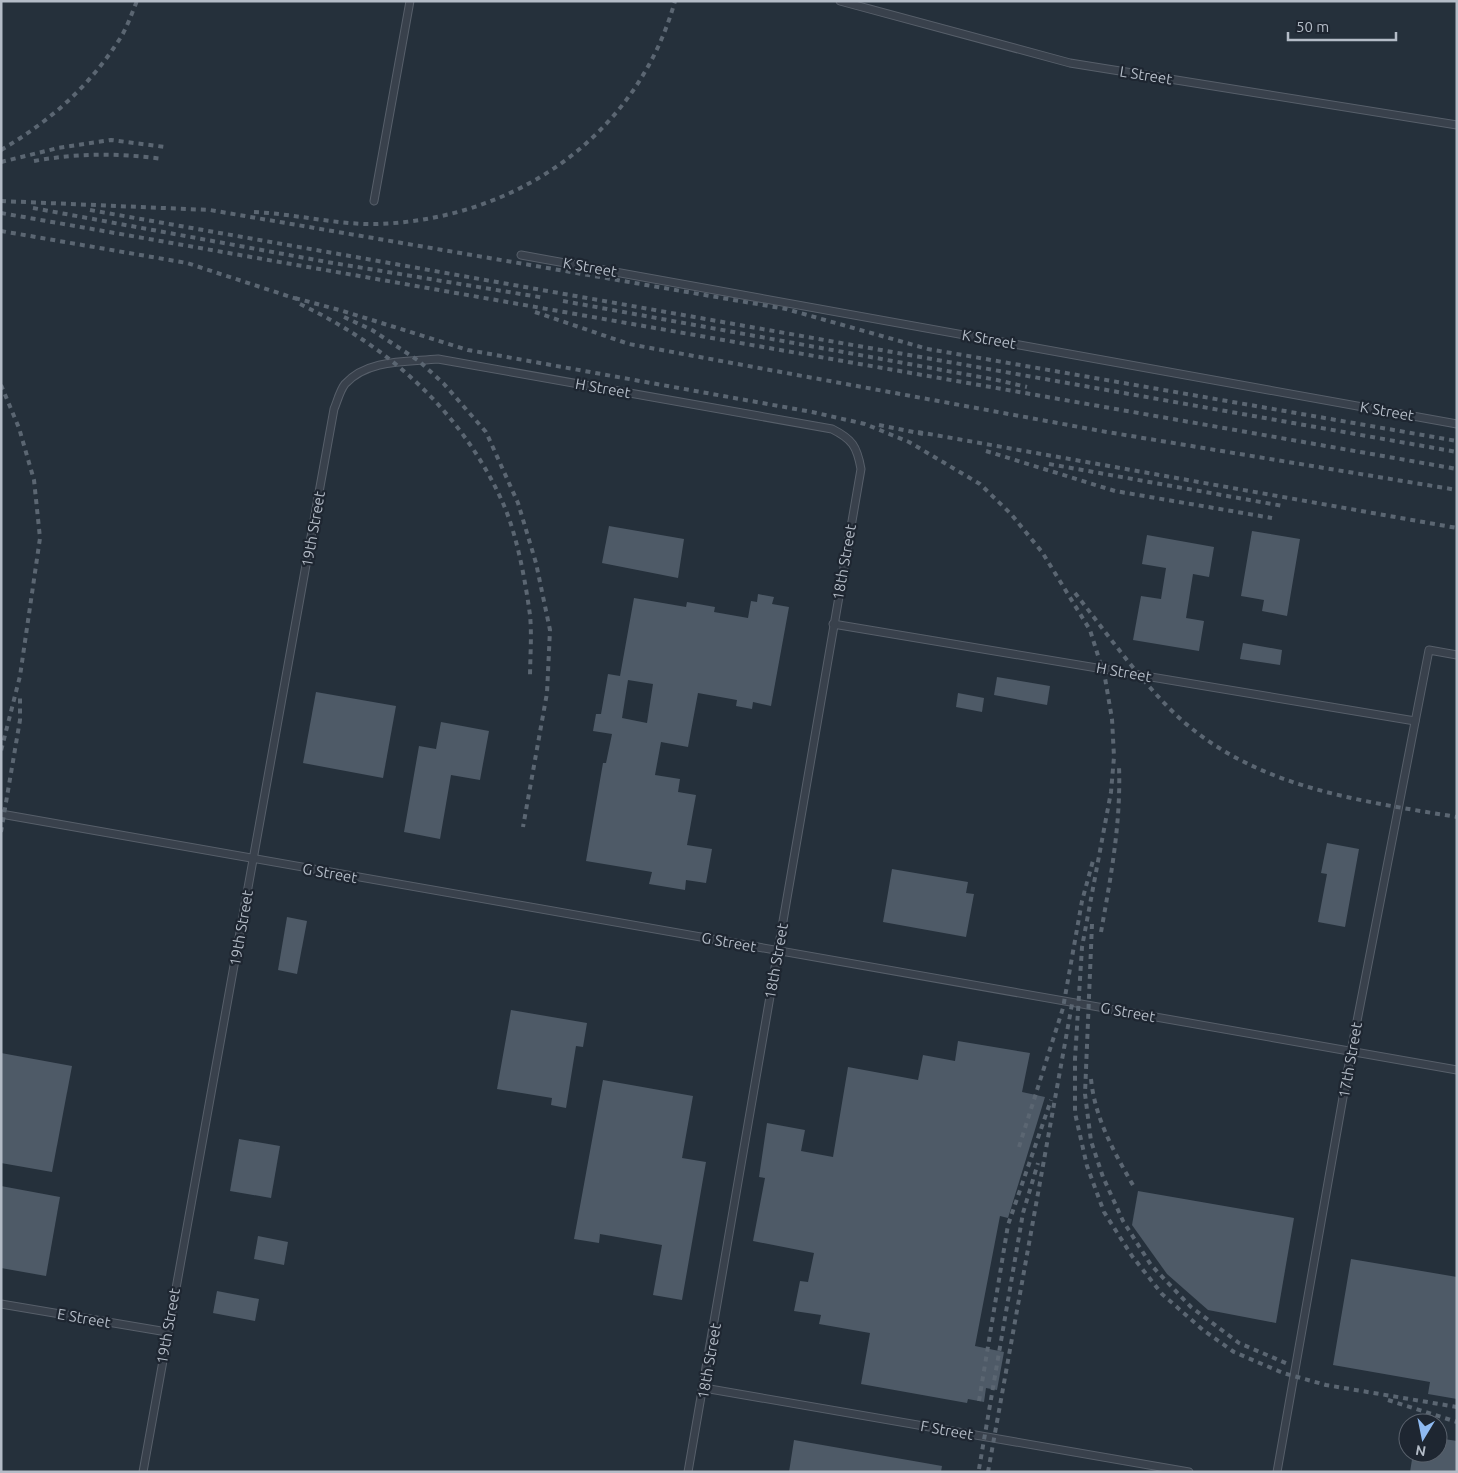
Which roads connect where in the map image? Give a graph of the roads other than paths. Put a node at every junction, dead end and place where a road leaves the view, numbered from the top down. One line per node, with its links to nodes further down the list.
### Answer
1 (410, 1): 4 (lane)
2 (840, 1): 3 (lane, L Street)
3 (1457, 125)
4 (374, 201)
5 (521, 254): 7 (lane, K Street)
6 (344, 385): 8 (lane, H Street); 13 (lane, 19th Street)
7 (1457, 424)
8 (858, 451): 9 (lane, 18th Street)
9 (833, 624): 11 (lane, H Street); 14 (lane, 18th Street)
10 (1457, 655): 11 (lane, 17th Street)
11 (1415, 721): 15 (lane, 17th Street)
12 (1, 814): 13 (lane, G Street)
13 (253, 859): 14 (lane, G Street); 18 (lane, 19th Street)
14 (778, 950): 15 (lane, G Street); 19 (lane, 18th Street)
15 (1351, 1052): 16 (lane, G Street); 23 (lane, 17th Street)
16 (1457, 1070)
17 (1, 1304): 18 (lane, E Street)
18 (167, 1332): 20 (lane, 19th Street)
19 (704, 1388): 21 (lane, 18th Street); 22 (lane, F Street)
20 (143, 1472)
21 (688, 1472)
22 (1190, 1472)
23 (1277, 1472)

